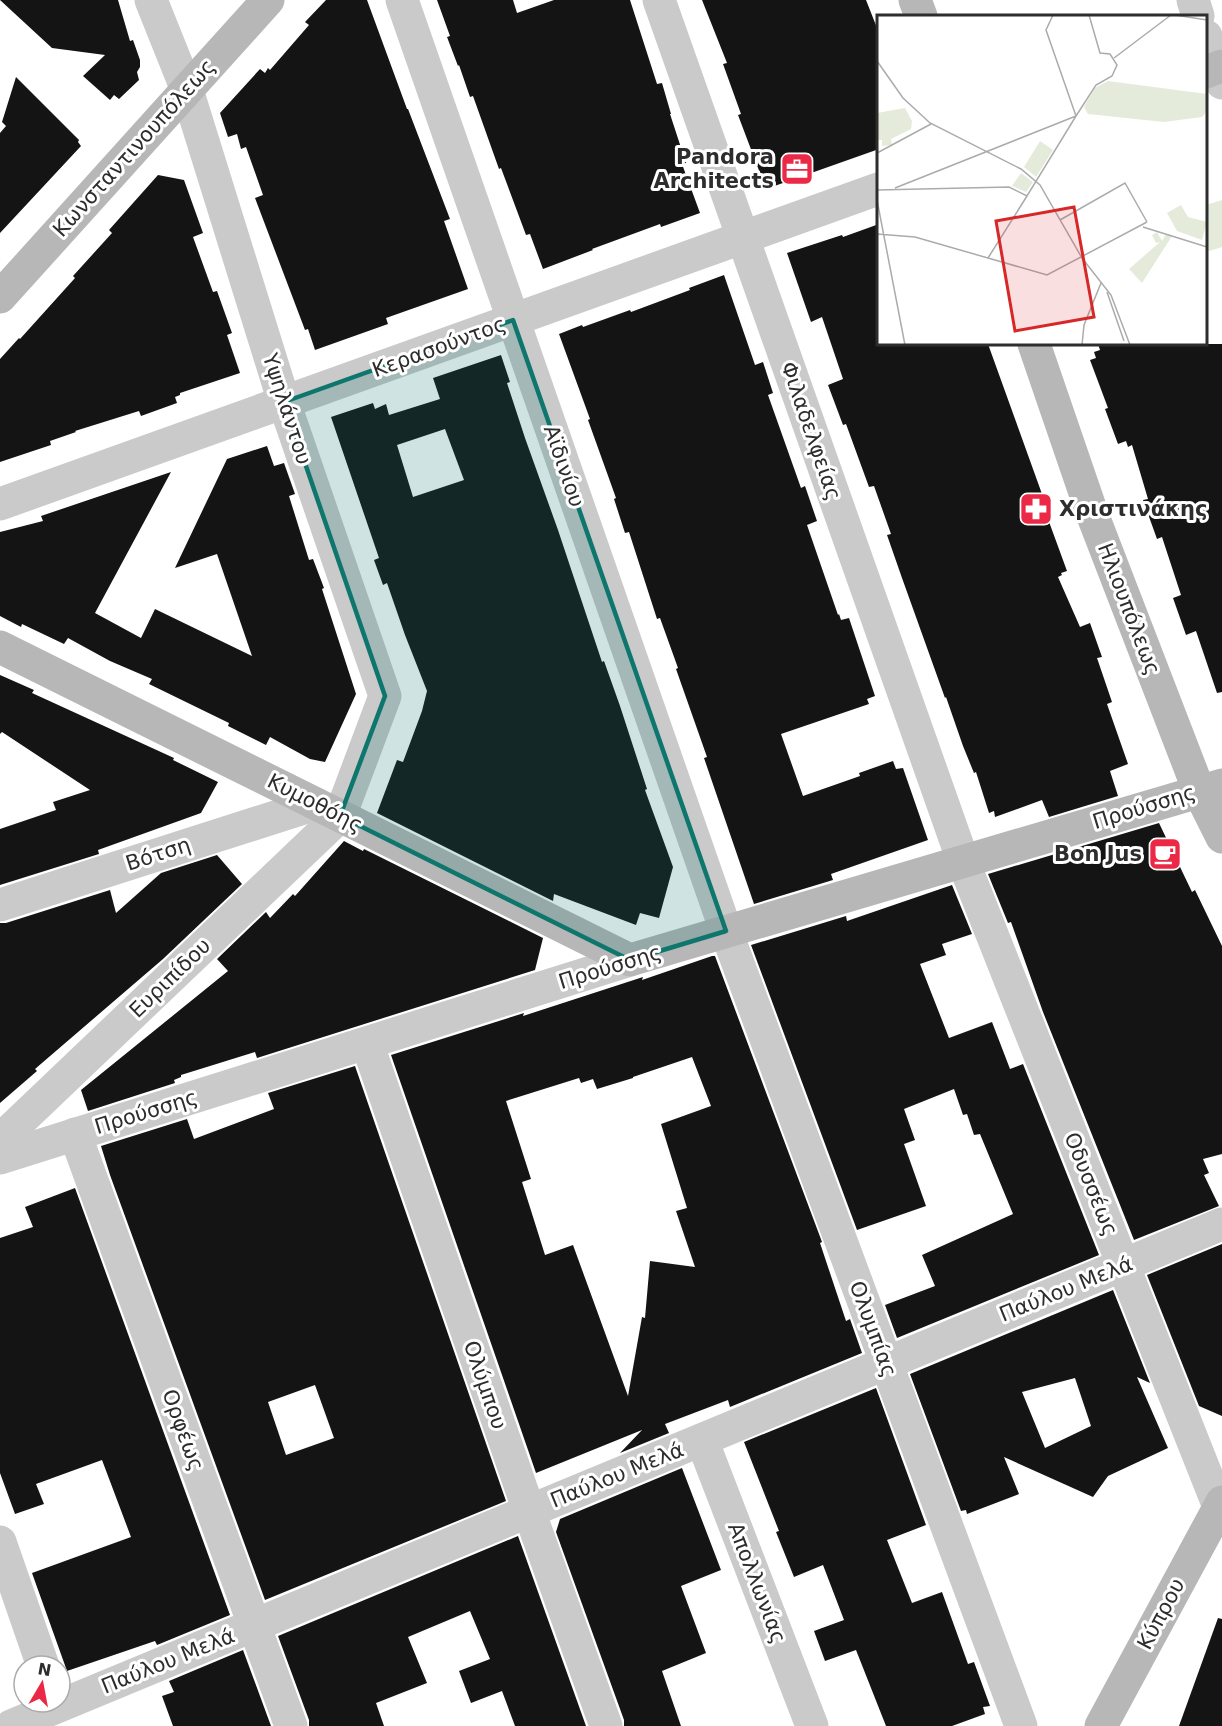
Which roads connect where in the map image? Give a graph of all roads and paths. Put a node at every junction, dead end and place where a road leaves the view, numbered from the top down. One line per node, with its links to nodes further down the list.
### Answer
1 (151, 0): 11 (street, Υψηλάντου)
2 (268, 0): 11 (street, Κωνσταντινουπόλεως)
3 (402, 0): 15 (street, Αϊδινίου)
4 (659, 0): 13 (street, Φιλαδελφείας)
5 (915, 0): 7 (street)
6 (1193, 0): 8 (street)
7 (921, 15)
8 (1198, 15)
9 (1207, 39): 10 (street)
10 (1217, 73)
11 (187, 90): 14 (street, Κωνσταντινουπόλεως); 17 (street, Υψηλάντου)
12 (877, 190): 13 (street, Κερασούντος)
13 (743, 238): 15 (street, Κερασούντος); 23 (street, Φιλαδελφείας)
14 (0, 297)
15 (513, 320): 17 (street, Κερασούντος); 25 (street, Αϊδινίου)
16 (1034, 345): 20 (street, Ηλιουπόλεως)
17 (284, 402): 18 (street, Κερασούντος); 21 (street, Υψηλάντου)
18 (0, 504)
19 (0, 647): 21 (street, Κυμοθόης)
20 (1211, 788): 22 (street, Ηλιουπόλεως); 23 (street, Προύσσης)
21 (328, 810): 24 (street, Βότση); 26 (street, Κυμοθόης); 29 (street, Ευριπίδου)
22 (1222, 837)
23 (963, 861): 25 (street, Προύσσης); 32 (street, Οδυσσέως)
24 (0, 905)
25 (726, 931): 26 (street, Προύσσης); 33 (street, Ολυμπίας)
26 (630, 960): 27 (street, Προύσσης)
27 (367, 1043): 28 (street, Προύσσης); 36 (street, Ολύμπου)
28 (75, 1134): 30 (street, Προύσσης); 38 (street, Ορφέως)
29 (0, 1140)
30 (0, 1158)
31 (1222, 1224): 32 (street, Παύλου Μελά)
32 (1123, 1265): 33 (street, Παύλου Μελά); 35 (street, Οδυσσέως)
33 (886, 1363): 34 (street, Παύλου Μελά); 46 (street, Ολυμπίας)
34 (702, 1440): 36 (street, Παύλου Μελά); 45 (street, Απολλωνίας)
35 (1220, 1504): 47 (street, Κύπρου)
36 (529, 1511): 38 (street, Παύλου Μελά); 44 (street, Ολύμπου)
37 (0, 1542): 39 (street)
38 (254, 1626): 40 (street, Παύλου Μελά); 43 (street, Ορφέως)
39 (39, 1654)
40 (72, 1706)
41 (52, 1714): 42 (street, Παύλου Μελά)
42 (11, 1726)
43 (291, 1726)
44 (606, 1726)
45 (812, 1726)
46 (1021, 1726)
47 (1101, 1726)

